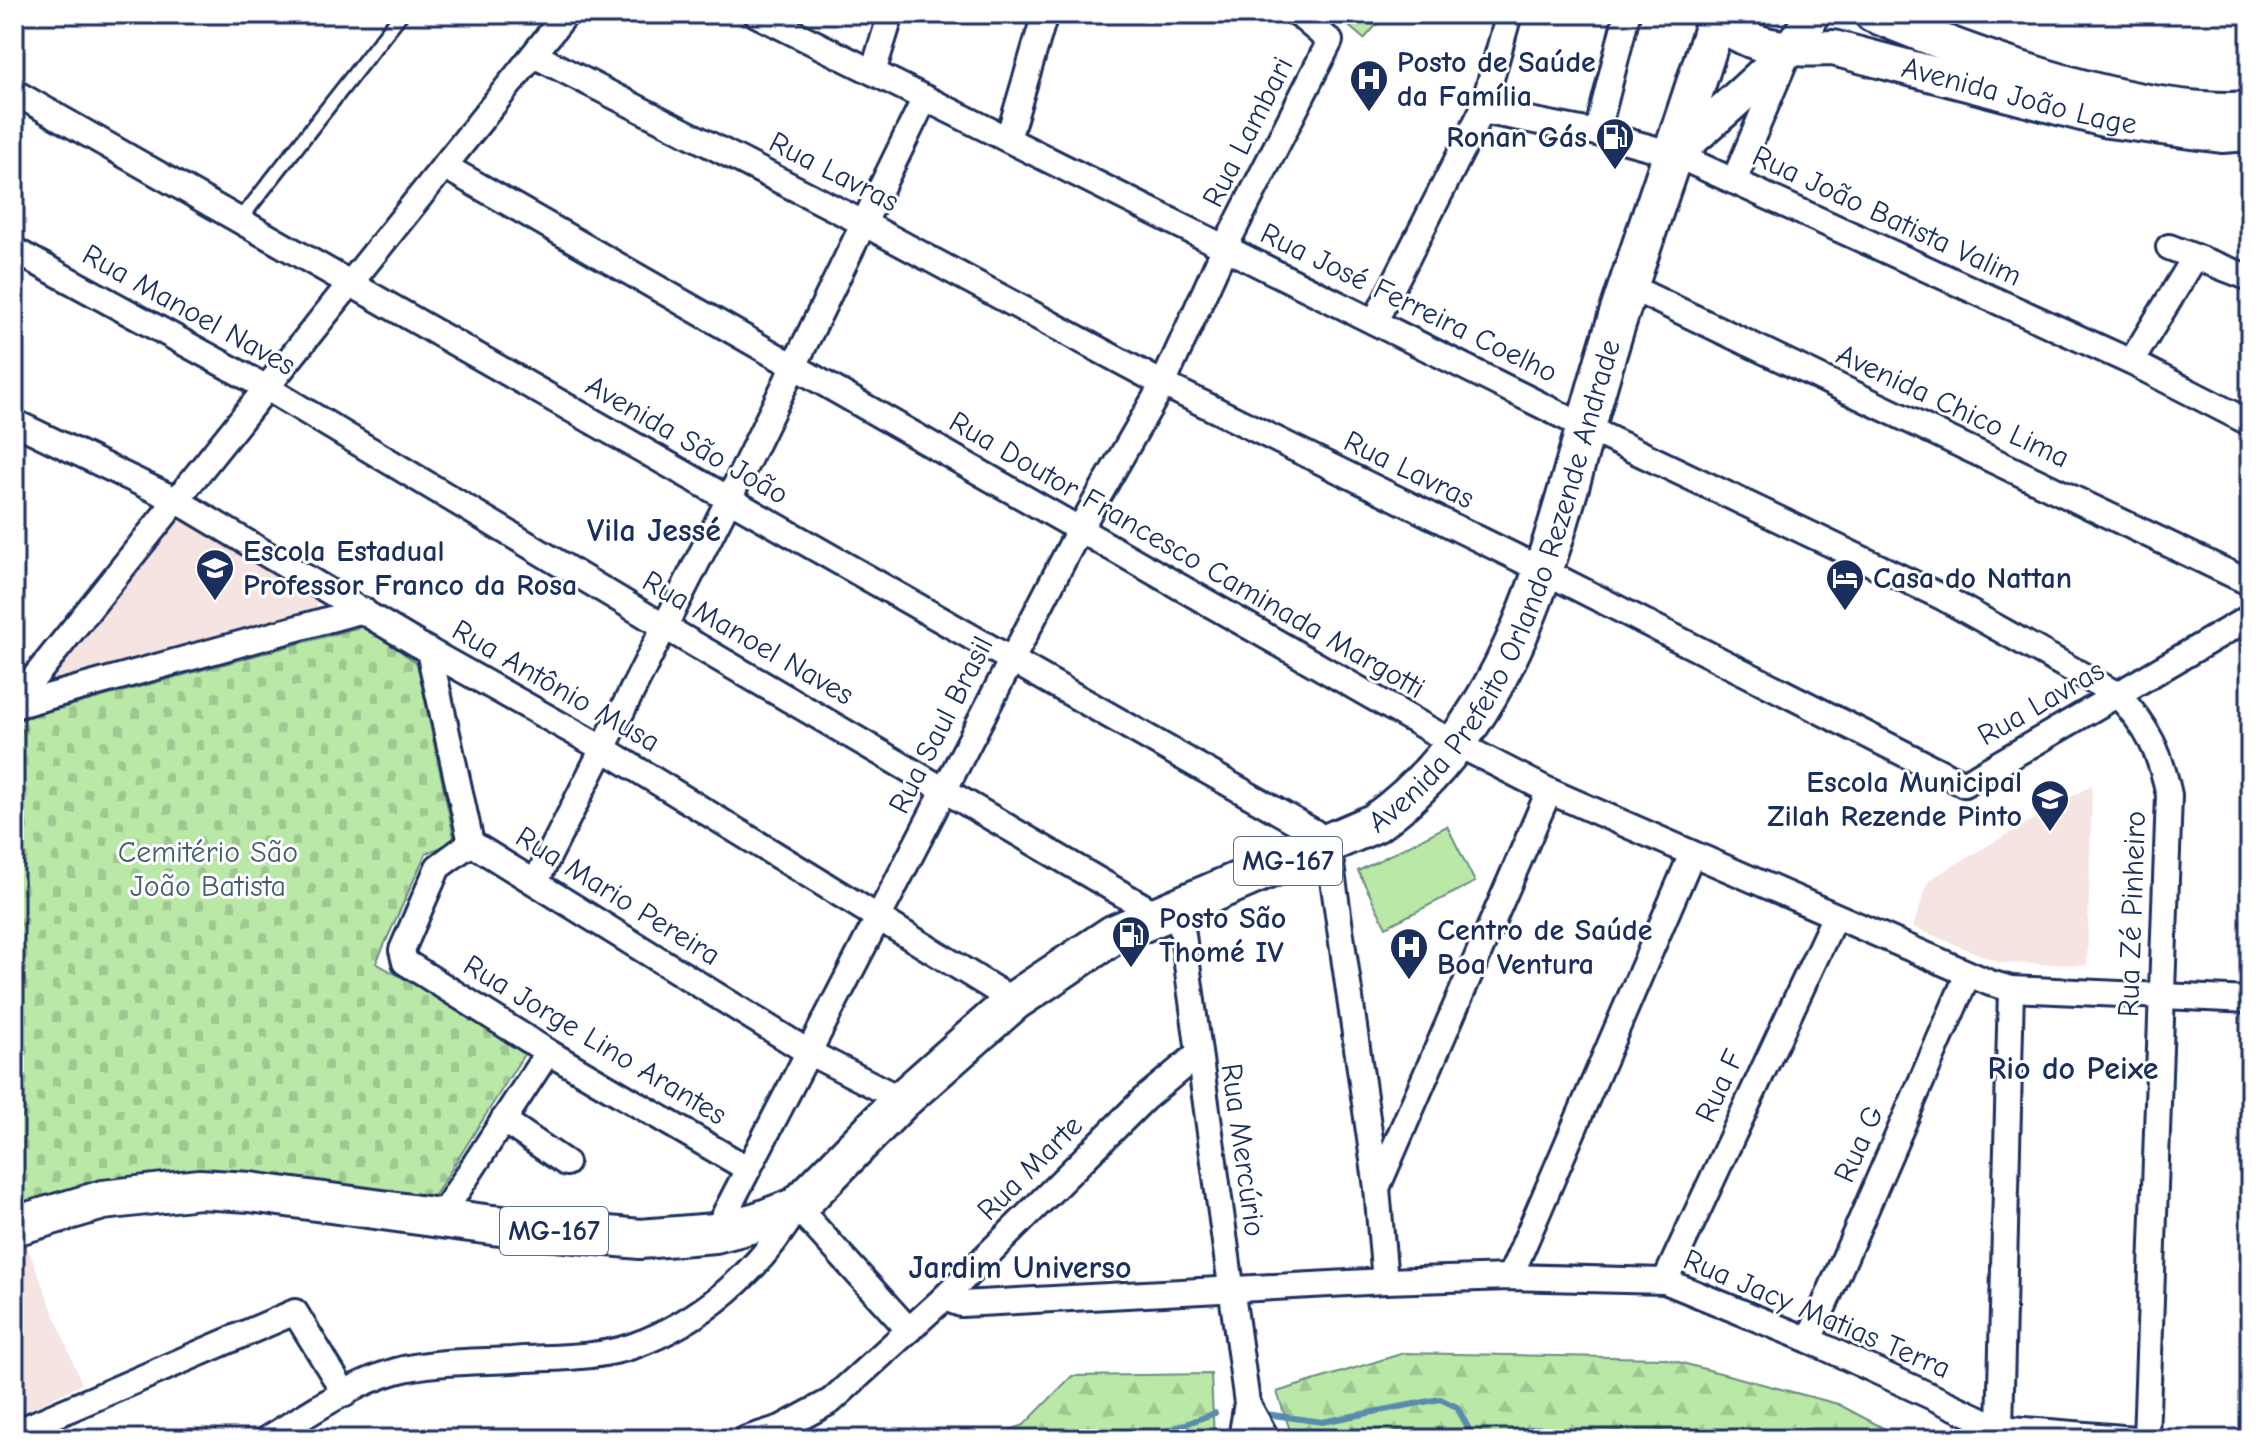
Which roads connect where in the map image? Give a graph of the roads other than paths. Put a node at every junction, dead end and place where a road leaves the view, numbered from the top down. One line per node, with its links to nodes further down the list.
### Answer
1 (401, 14): 25 (lane)
2 (566, 14): 13 (street)
3 (756, 14): 14 (street, Rua José Ferreira Coelho)
4 (891, 14): 14 (street)
5 (1045, 14): 21 (street)
6 (1298, 14): 27 (street, Rua Lambari)
7 (1509, 14): 18 (street)
8 (1627, 14): 19 (street)
9 (1811, 14): 12 (street)
10 (1872, 14): 17 (street, Avenida João Lage)
11 (1717, 17): 12 (street, Avenida João Lage); 22 (main road, Avenida Prefeito Orlando Rezende Andrade / MG-167)
12 (1790, 49): 20 (street, Avenida João Lage); 22 (street); 24 (street)
13 (534, 55): 23 (street); 26 (street, Rua Lavras)
14 (873, 72): 16 (street, Rua José Ferreira Coelho)
15 (14, 92): 25 (street, Avenida São João)
16 (925, 98): 21 (street, Rua José Ferreira Coelho); 26 (street)
17 (2250, 109)
18 (1482, 111): 19 (street, Rua João Batista Valim); 34 (street)
19 (1597, 133): 22 (street, Rua João Batista Valim)
20 (2250, 133)
21 (1008, 139): 27 (street, Rua José Ferreira Coelho)
22 (1674, 154): 24 (street, Rua João Batista Valim); 33 (main road, Avenida Prefeito Orlando Rezende Andrade / MG-167)
23 (444, 166): 32 (street); 36 (street, Rua Doutor Francesco Caminada Margotti)
24 (1734, 181): 35 (street, Rua João Batista Valim)
25 (239, 221): 32 (street, Avenida São João)
26 (863, 223): 36 (street); 37 (street, Rua Lavras)
27 (1225, 247): 34 (street, Rua José Ferreira Coelho); 37 (street, Rua Saul Brasil)
28 (2169, 247): 30 (street)
29 (14, 250): 38 (street, Rua Manoel Naves)
30 (2195, 257): 31 (street); 35 (street)
31 (2250, 278)
32 (350, 284): 38 (street); 43 (street, Avenida São João)
33 (1628, 286): 41 (main road, Avenida Prefeito Orlando Rezende Andrade / MG-167); 46 (street, Avenida Chico Lima)
34 (1375, 321): 41 (street, Rua José Ferreira Coelho)
35 (2131, 362): 40 (street, Rua João Batista Valim)
36 (793, 366): 43 (street); 44 (street, Rua Doutor Francesco Caminada Margotti)
37 (1163, 384): 44 (street, Rua Saul Brasil); 45 (street, Rua Lavras)
38 (267, 388): 42 (street); 49 (street, Rua Manoel Naves)
39 (14, 422): 42 (street, Rua Antônio Musa)
40 (2250, 423)
41 (1585, 427): 45 (main road, Avenida Prefeito Orlando Rezende Andrade / MG-167); 52 (street, Rua José Ferreira Coelho)
42 (176, 500): 47 (street, Rua Antônio Musa); 53 (street)
43 (728, 501): 49 (street); 51 (street, Avenida São João)
44 (1079, 530): 51 (street, Rua Saul Brasil); 54 (street, Rua Doutor Francesco Caminada Margotti)
45 (1542, 570): 52 (street, Rua Lavras); 54 (main road, Avenida Prefeito Orlando Rezende Andrade / MG-167)
46 (2250, 583)
47 (363, 610): 50 (street, Rua Antônio Musa); 53 (street)
48 (2250, 617): 52 (street, Rua Lavras)
49 (665, 627): 55 (street); 56 (street, Rua Manoel Naves)
50 (429, 651): 55 (street, Rua Antônio Musa); 58 (street, Rua Mario Pereira)
51 (1011, 660): 56 (street, Rua Saul Brasil); 59 (street, Avenida São João)
52 (2118, 695): 67 (street, Rua Zé Pinheiro)
53 (14, 705)
54 (1457, 744): 57 (street, Rua Doutor Francesco Caminada Margotti); 59 (main road, Avenida Prefeito Orlando Rezende Andrade / MG-167)
55 (602, 748): 61 (street); 63 (street, Rua Antônio Musa)
56 (944, 789): 62 (street, Rua Manoel Naves); 63 (street, Rua Saul Brasil)
57 (1549, 791): 60 (street, Rua Doutor Francesco Caminada Margotti); 77 (street)
58 (471, 843): 61 (street, Rua Mario Pereira); 70 (street, Rua Jorge Lino Arantes)
59 (1327, 845): 62 (main road, Avenida Prefeito Orlando Rezende Andrade / MG-167); 77 (street)
60 (1692, 854): 64 (street, Rua Doutor Francesco Caminada Margotti); 82 (street)
61 (536, 881): 71 (street, Rua Mario Pereira)
62 (1168, 911): 69 (main road, Avenida Prefeito Orlando Rezende Andrade / MG-167); 72 (street, Rua Mercúrio)
63 (879, 915): 69 (street, Rua Antônio Musa); 71 (street, Rua Saul Brasil)
64 (1834, 918): 65 (street, Rua Doutor Francesco Caminada Margotti); 84 (street, Rua F)
65 (1968, 974): 66 (street, Rua Doutor Francesco Caminada Margotti); 88 (street, Rua G)
66 (2011, 989): 67 (street, Rua Doutor Francesco Caminada Margotti); 92 (street)
67 (2160, 998): 68 (street, Rua Doutor Francesco Caminada Margotti); 98 (street, Rua Zé Pinheiro)
68 (2250, 1000)
69 (1014, 1001): 73 (main road, Avenida Prefeito Orlando Rezende Andrade / MG-167)
70 (548, 1052): 74 (street); 76 (street, Rua Jorge Lino Arantes)
71 (808, 1052): 73 (street, Rua Mario Pereira); 76 (street, Rua Saul Brasil)
72 (1198, 1054): 85 (street, Rua Mercúrio); 86 (street, Rua Marte)
73 (902, 1100): 78 (main road, Avenida Prefeito Orlando Rezende Andrade / MG-167)
74 (503, 1120): 75 (street); 79 (street)
75 (566, 1163)
76 (748, 1169): 81 (street, Rua Saul Brasil)
77 (1377, 1188): 83 (street)
78 (797, 1207): 81 (main road, Avenida Prefeito Orlando Rezende Andrade / MG-167); 87 (street); 89 (street)
79 (439, 1219): 80 (main road, Avenida Prefeito Orlando Rezende Andrade / MG-167); 81 (main road, Avenida Prefeito Orlando Rezende Andrade / MG-167)
80 (14, 1226)
81 (715, 1233)
82 (1510, 1277): 83 (street, Rua Jacy Matias Terra); 84 (street, Rua Jacy Matias Terra)
83 (1385, 1281): 85 (street, Rua Jacy Matias Terra)
84 (1665, 1281): 88 (street, Rua Jacy Matias Terra)
85 (1229, 1287): 86 (street, Rua Jacy Matias Terra); 90 (street, Rua Mercúrio)
86 (944, 1298): 87 (street, Rua Marte)
87 (909, 1330): 94 (street, Rua Marte)
88 (1809, 1340): 92 (street, Rua Jacy Matias Terra)
89 (345, 1394): 91 (street); 93 (street)
90 (1247, 1403): 95 (street); 96 (street)
91 (14, 1433)
92 (2006, 1434): 97 (street, Rua Jacy Matias Terra)
93 (267, 1439)
94 (746, 1439)
95 (1241, 1439)
96 (1267, 1439)
97 (2135, 1439)
98 (2146, 1439)

